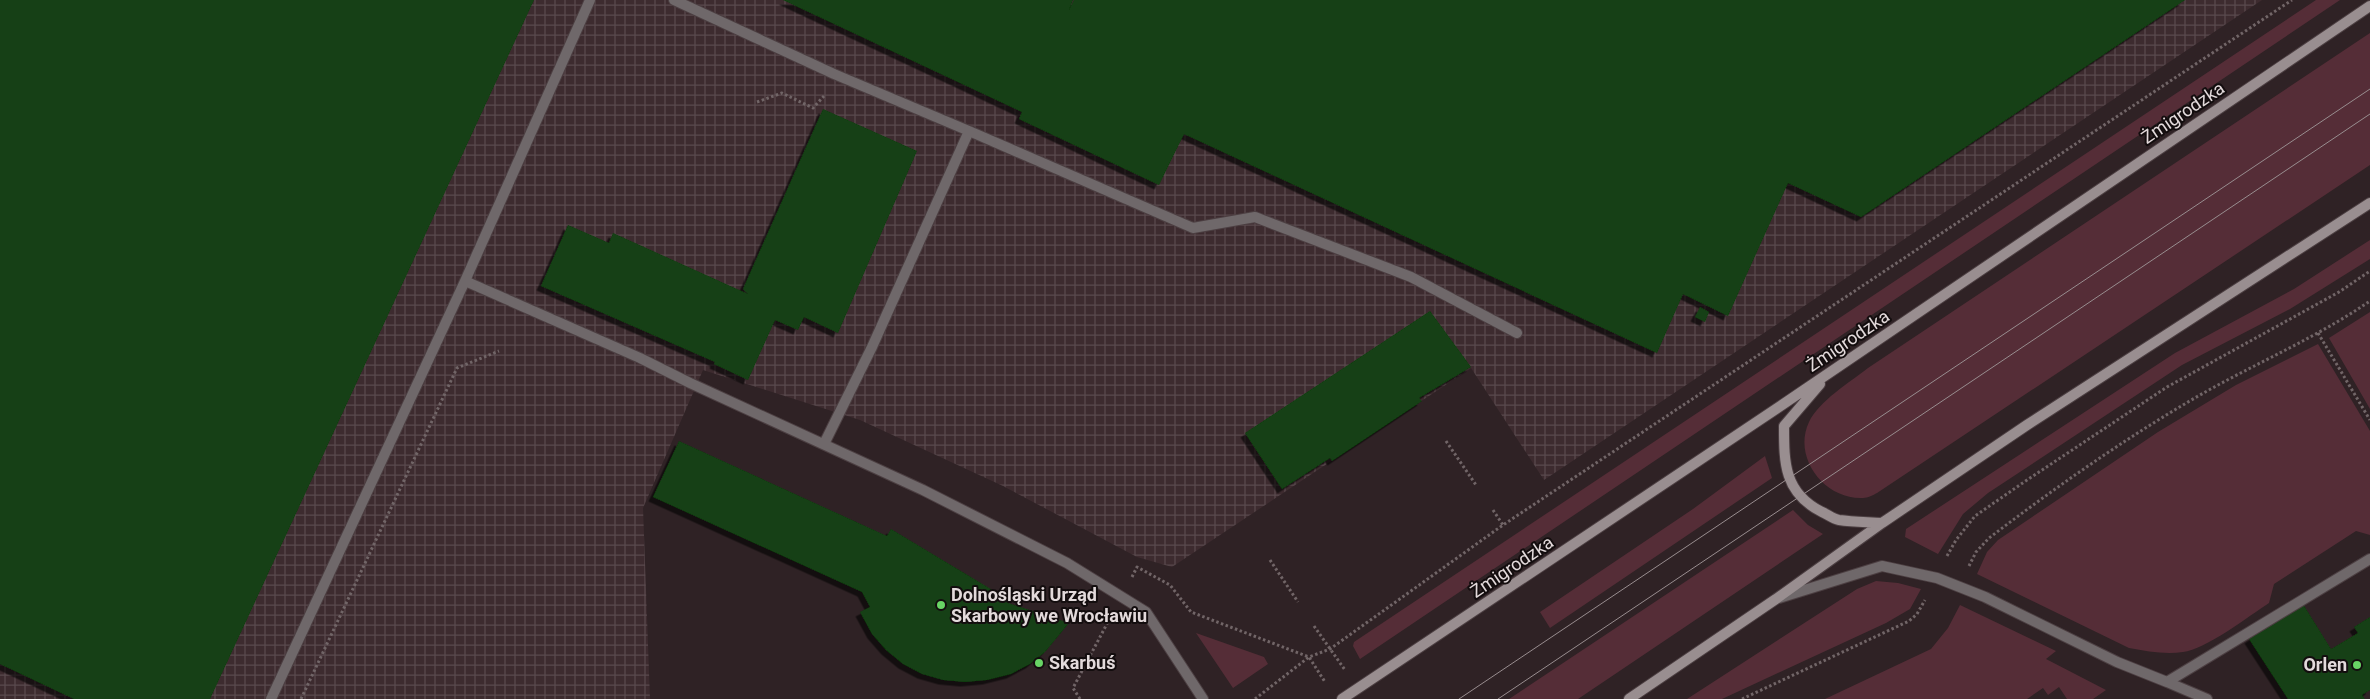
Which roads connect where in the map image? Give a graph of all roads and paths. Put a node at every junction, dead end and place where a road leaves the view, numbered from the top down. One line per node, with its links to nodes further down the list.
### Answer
1 (590, 0): 10 (lane)
2 (674, 0): 7 (lane)
3 (2292, 0): 22 (path)
4 (2370, 6): 15 (main road, Żmigrodzka)
5 (824, 96): 6 (path)
6 (757, 102)
7 (969, 131): 13 (lane); 18 (lane)
8 (2370, 203): 21 (main road)
9 (2370, 271): 26 (path)
10 (465, 281): 18 (lane); 36 (lane)
11 (2370, 301): 12 (path)
12 (2318, 333): 16 (path); 27 (path)
13 (1516, 334)
14 (499, 351): 37 (path)
15 (1829, 373): 21 (main road); 41 (main road, Żmigrodzka)
16 (2370, 420)
17 (1446, 441): 19 (path)
18 (824, 444): 39 (lane)
19 (1476, 485)
20 (1493, 510): 22 (path)
21 (1882, 523): 28 (main road)
22 (1503, 525): 32 (path)
23 (2370, 559): 34 (lane)
24 (1270, 560): 29 (path)
25 (1132, 577): 33 (path)
26 (1937, 578): 27 (lane); 28 (lane); 43 (path)
27 (1959, 587): 34 (lane)
28 (1776, 599): 42 (main road)
29 (1298, 602)
30 (1109, 620): 38 (path)
31 (1314, 626): 32 (path)
32 (1330, 649): 33 (path)
33 (1309, 657): 35 (path); 40 (path)
34 (2167, 682): 44 (lane)
35 (1328, 685)
36 (271, 699)
37 (301, 699)
38 (1080, 699)
39 (1203, 699)
40 (1254, 699)
41 (1342, 699)
42 (1629, 699)
43 (1742, 699)
44 (2207, 699)

